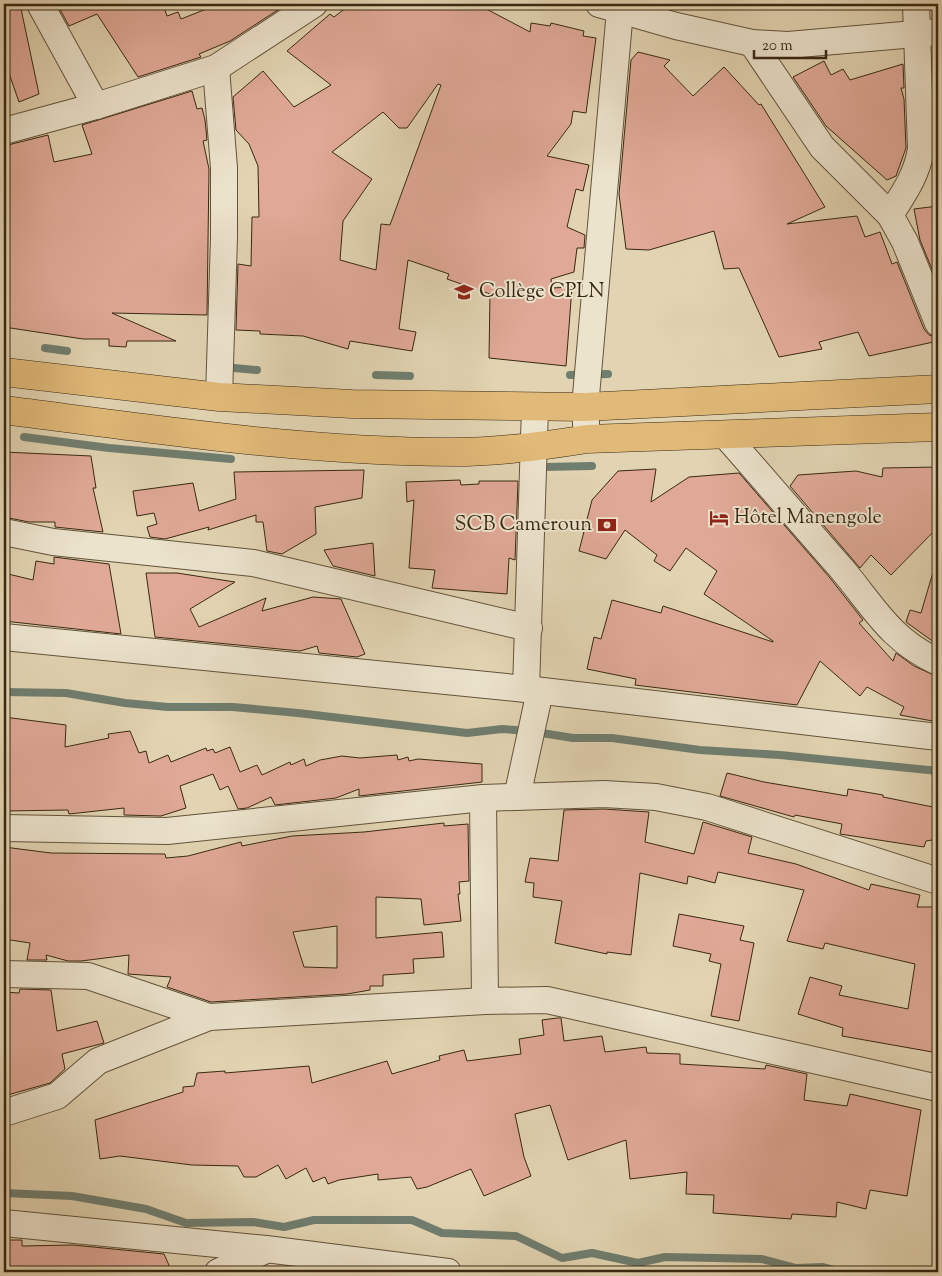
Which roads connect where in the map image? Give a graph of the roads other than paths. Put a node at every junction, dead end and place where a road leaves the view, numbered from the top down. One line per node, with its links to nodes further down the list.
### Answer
1 (40, 4): 10 (street)
2 (314, 4): 9 (street)
3 (662, 4): 6 (street)
4 (916, 4): 7 (street)
5 (610, 7): 6 (street); 17 (street)
6 (676, 26): 8 (street)
7 (927, 34): 8 (street); 12 (street)
8 (752, 43): 12 (street)
9 (216, 68): 10 (street); 16 (street)
10 (96, 106): 11 (street)
11 (4, 131)
12 (890, 215): 13 (street)
13 (938, 322)
14 (4, 372): 16 (main road)
15 (938, 389): 17 (main road)
16 (219, 397): 18 (main road)
17 (585, 407): 18 (main road); 22 (street)
18 (535, 408): 23 (street)
19 (4, 410): 23 (main road)
20 (938, 427): 21 (main road)
21 (725, 435): 22 (main road); 27 (street)
22 (587, 439): 23 (main road)
23 (535, 447): 25 (street)
24 (4, 532): 25 (street)
25 (528, 628): 28 (street)
26 (4, 637): 28 (street)
27 (938, 662)
28 (533, 690): 29 (street); 30 (street)
29 (938, 737)
30 (517, 797): 31 (street); 33 (street)
31 (483, 798): 32 (street); 35 (street)
32 (4, 828)
33 (938, 881)
34 (4, 974): 36 (street)
35 (485, 1001): 36 (street); 37 (street)
36 (210, 1017): 38 (street)
37 (938, 1088)
38 (4, 1113)
39 (4, 1224): 40 (street)
40 (266, 1249): 41 (street); 42 (street)
41 (218, 1272)
42 (448, 1272)

